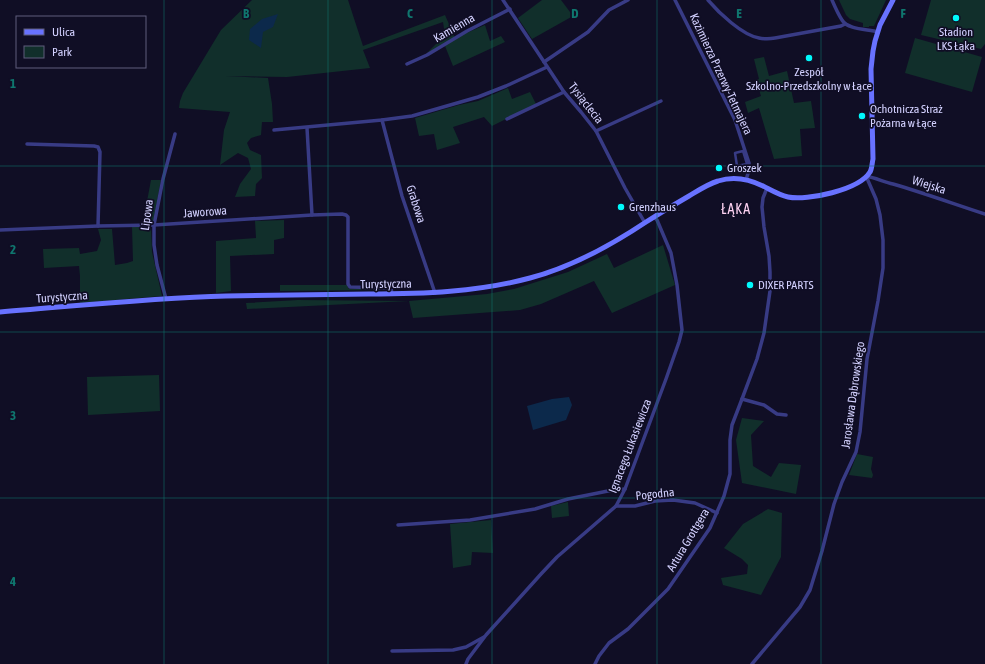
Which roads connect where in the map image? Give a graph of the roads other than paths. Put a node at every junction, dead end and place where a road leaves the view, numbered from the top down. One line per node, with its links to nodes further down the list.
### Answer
1 (503, 0): 7 (street, Tysiąclecia)
2 (628, 0): 10 (street)
3 (675, 0): 24 (street, Kazimierza Przerwy-Tetmajera)
4 (708, 0): 8 (street)
5 (832, 0): 8 (street)
6 (893, 0): 9 (main road)
7 (510, 9): 10 (street, Tysiąclecia); 11 (street, Kamienna)
8 (845, 24): 9 (street)
9 (878, 32): 23 (main road)
10 (544, 62): 12 (street, Tysiąclecia)
11 (408, 64)
12 (547, 67): 13 (street, Tysiąclecia); 16 (street)
13 (564, 92): 15 (street); 19 (street, Tysiąclecia)
14 (661, 101): 19 (street)
15 (508, 119)
16 (382, 120): 17 (street); 33 (street, Grabowa)
17 (307, 128): 18 (street); 27 (street)
18 (274, 130)
19 (596, 131): 29 (street, Tysiąclecia)
20 (174, 134): 30 (street, Lipowa)
21 (27, 144): 31 (street)
22 (735, 153): 22 (street)
23 (866, 176): 25 (main road); 26 (street, Wiejska); 47 (street, Jarosława Dąbrowskiego)
24 (746, 180): 25 (main road, Turystyczna); 28 (main road, Turystyczna)
25 (767, 188): 37 (street, Artura Grottgera)
26 (985, 214)
27 (312, 215): 30 (street, Jaworowa); 34 (street, Jaworowa)
28 (654, 217): 29 (main road, Turystyczna); 39 (street, Ignacego Łukasiewicza)
29 (646, 223): 33 (main road, Turystyczna)
30 (154, 225): 31 (street, Jaworowa); 35 (street, Lipowa)
31 (98, 226): 32 (street, Jaworowa)
32 (0, 230)
33 (435, 293): 34 (main road, Turystyczna)
34 (392, 294): 35 (main road, Turystyczna)
35 (166, 299): 36 (main road, Turystyczna)
36 (0, 312)
37 (742, 399): 38 (street); 41 (street, Artura Grottgera)
38 (786, 416)
39 (625, 489): 40 (street, Ignacego Łukasiewicza); 42 (street)
40 (616, 506): 41 (street, Pogodna); 43 (street, Ignacego Łukasiewicza)
41 (717, 513): 46 (street, Artura Grottgera)
42 (398, 525)
43 (486, 635): 44 (street, Ignacego Łukasiewicza); 45 (street, Ignacego Łukasiewicza)
44 (392, 651)
45 (466, 664)
46 (595, 664)
47 (752, 664)

